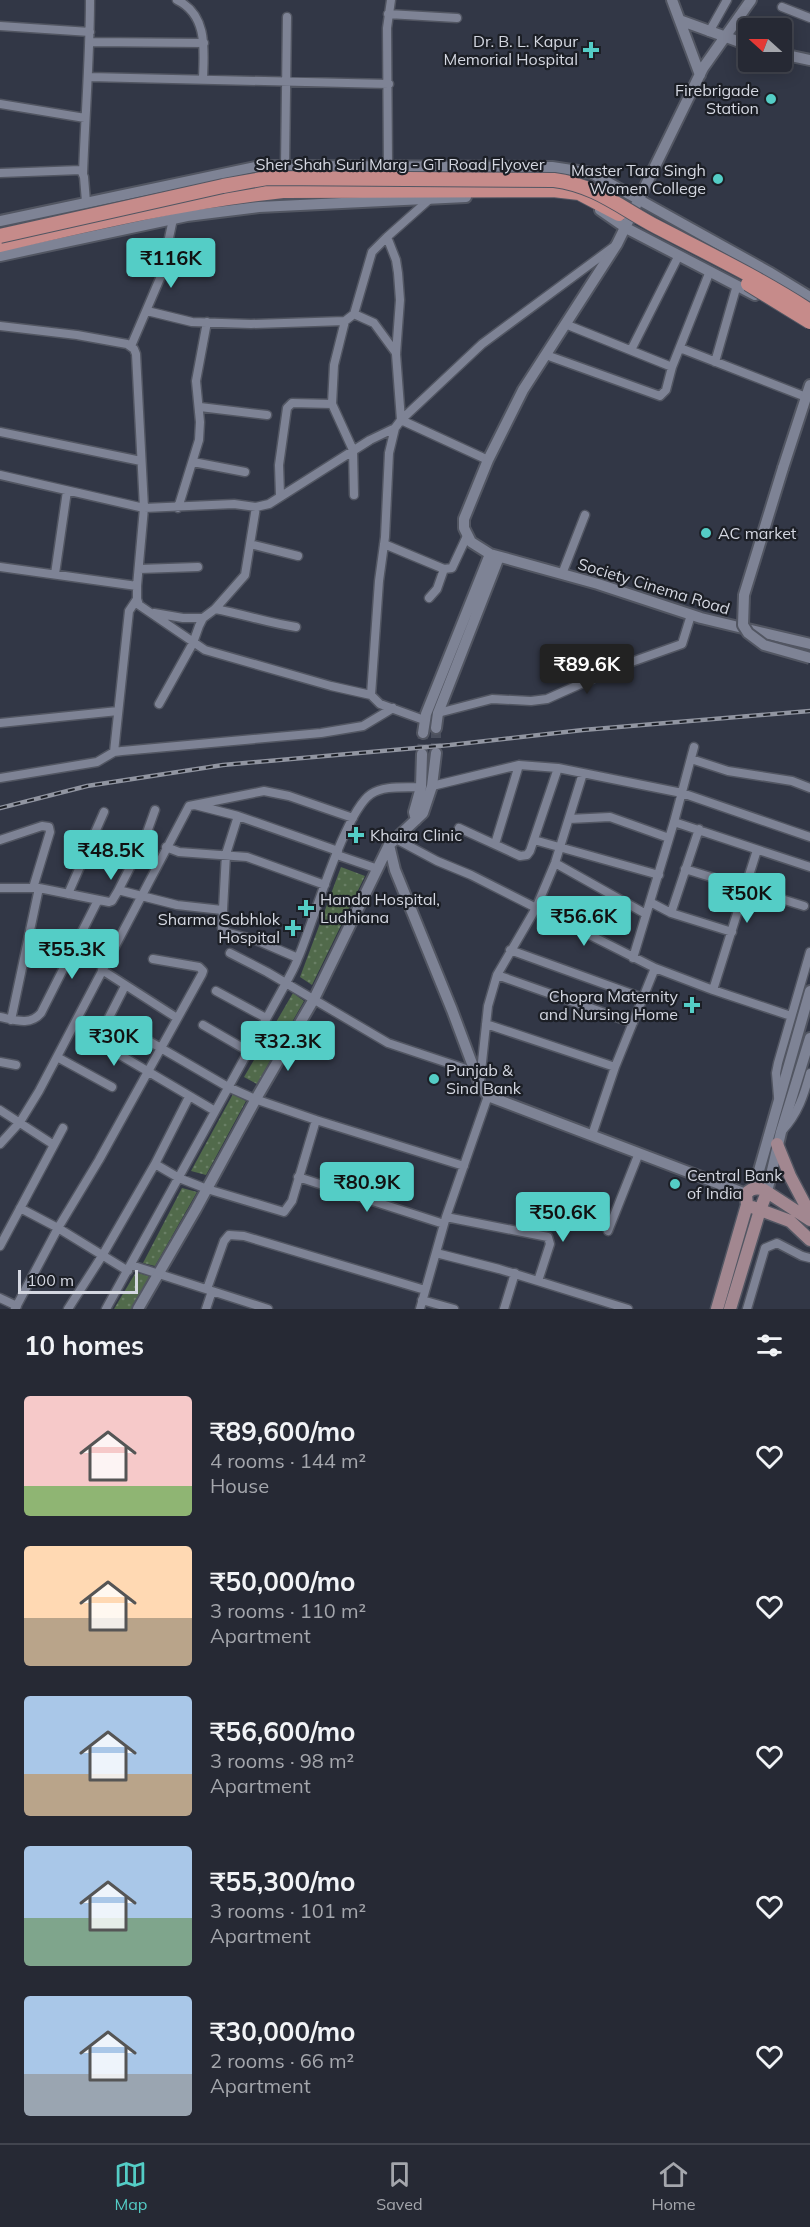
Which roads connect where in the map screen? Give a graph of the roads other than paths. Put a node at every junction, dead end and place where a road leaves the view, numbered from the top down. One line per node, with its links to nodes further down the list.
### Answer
1 (90, 0): 14 (street)
2 (177, 0): 19 (street)
3 (391, 0): 8 (street)
4 (672, 0): 12 (street)
5 (728, 0): 15 (street)
6 (750, 0): 16 (street)
7 (782, 7): 11 (street)
8 (388, 14): 10 (street); 26 (street)
9 (287, 17): 25 (street)
10 (457, 18)
11 (810, 18)
12 (682, 21): 15 (street); 22 (street)
13 (0, 26): 14 (street)
14 (90, 32): 17 (street)
15 (710, 33): 16 (street)
16 (723, 37): 18 (street); 22 (street)
17 (91, 42): 19 (street); 23 (street)
18 (738, 42)
19 (204, 43): 24 (street)
20 (792, 56): 21 (street)
21 (810, 60)
22 (700, 75): 34 (street)
23 (89, 77): 24 (street); 28 (street)
24 (203, 78): 25 (street)
25 (286, 81): 26 (street); 29 (street)
26 (389, 84): 30 (street)
27 (0, 104): 28 (street)
28 (85, 118): 32 (street)
29 (285, 166): 30 (street); 35 (street)
30 (388, 166): 34 (street)
31 (0, 173): 32 (street)
32 (83, 174): 35 (street)
33 (431, 198): 36 (street); 38 (street); 40 (street)
34 (640, 200): 38 (street); 47 (street)
35 (86, 202): 37 (street)
36 (173, 219): 44 (street); 48 (street)
37 (0, 221)
38 (626, 228): 41 (street); 43 (street)
39 (0, 237): 49 (main road, Sher Shah Suri Marg - GT Road Flyover, bridge)
40 (387, 237): 50 (street); 60 (street)
41 (617, 244): 54 (street); 69 (street)
42 (0, 245): 53 (main road, Sher Shah Suri Marg - GT Road Flyover, bridge)
43 (679, 255): 45 (street); 59 (street)
44 (0, 256)
45 (710, 271): 46 (street); 58 (street)
46 (737, 285): 56 (street); 62 (street)
47 (810, 297)
48 (147, 311): 52 (street); 57 (street)
49 (810, 311)
50 (354, 314): 51 (street); 60 (street)
51 (345, 321): 52 (street); 66 (street)
52 (207, 322): 67 (street)
53 (810, 322)
54 (565, 324): 59 (street); 61 (street)
55 (0, 326): 57 (street)
56 (810, 328)
57 (131, 346): 74 (street)
58 (680, 348): 62 (street); 63 (street)
59 (631, 350): 63 (street)
60 (396, 354): 69 (street)
61 (546, 355): 63 (street); 73 (street)
62 (715, 363): 65 (street)
63 (672, 367)
64 (810, 385): 65 (street)
65 (806, 397): 106 (street, bridge)
66 (332, 404): 72 (street); 79 (street)
67 (200, 407): 68 (street); 75 (street)
68 (267, 416)
69 (401, 420): 70 (street); 73 (street)
70 (395, 428): 72 (street); 87 (street)
71 (0, 432): 74 (street)
72 (353, 450): 79 (street); 80 (street)
73 (488, 460): 85 (street)
74 (141, 461): 82 (street)
75 (193, 462): 76 (street); 83 (street)
76 (245, 472)
77 (0, 475): 78 (street)
78 (67, 491): 82 (street); 94 (street)
79 (280, 495): 81 (street)
80 (354, 495)
81 (256, 507): 83 (street); 86 (street)
82 (144, 508): 83 (street); 92 (street)
83 (178, 508)
84 (585, 515): 95 (street)
85 (467, 536): 88 (street); 93 (street)
86 (250, 544): 89 (street); 99 (street)
87 (384, 544): 93 (street); 107 (street)
88 (494, 555): 95 (street, Society Cinema Road); 111 (street); 112 (street)
89 (298, 556)
90 (0, 567): 94 (street)
91 (198, 567): 92 (street)
92 (139, 569): 96 (street)
93 (444, 569): 97 (street)
94 (55, 574): 96 (street)
95 (562, 574): 101 (street, Society Cinema Road)
96 (137, 586): 98 (street)
97 (429, 598)
98 (137, 599): 100 (street); 110 (street)
99 (215, 609): 102 (street); 103 (street)
100 (150, 613): 102 (street); 105 (street)
101 (691, 615): 104 (street, Society Cinema Road); 111 (street)
102 (203, 618): 105 (street)
103 (296, 627)
104 (810, 642)
105 (194, 643): 107 (street); 108 (street)
106 (810, 658)
107 (371, 695): 109 (street)
108 (159, 704)
109 (393, 708): 112 (street); 117 (street)
110 (118, 711): 113 (street); 117 (street)
111 (438, 713): 114 (street)
112 (424, 720): 115 (street)
113 (0, 723)
114 (436, 728)
115 (423, 733)
116 (694, 747): 120 (street)
117 (114, 752): 124 (street)
118 (436, 753): 125 (street)
119 (422, 754): 125 (street)
120 (691, 759): 126 (street); 127 (street)
121 (519, 765): 122 (street); 125 (street); 142 (street)
122 (558, 768): 123 (street); 140 (street)
123 (583, 773): 127 (street); 133 (street)
124 (0, 778)
125 (426, 786): 132 (street); 141 (street)
126 (810, 788)
127 (682, 793): 134 (street); 137 (street)
128 (191, 804): 131 (street); 132 (street); 143 (street)
129 (155, 810): 157 (street)
130 (104, 812): 158 (street)
131 (238, 816): 146 (street); 147 (street)
132 (353, 818): 146 (street)
133 (569, 819): 138 (street); 144 (street)
134 (674, 822): 136 (street); 138 (street)
135 (459, 828): 142 (street)
136 (699, 829): 145 (street); 150 (street)
137 (810, 837)
138 (669, 838): 152 (street)
139 (0, 840): 156 (street)
140 (534, 840): 142 (street); 144 (street)
141 (392, 842): 151 (street); 163 (street); 202 (street)
142 (495, 844)
143 (166, 847): 147 (street); 159 (street)
144 (561, 848): 148 (street); 152 (street)
145 (757, 850): 149 (street); 154 (street)
146 (338, 853): 151 (street); 153 (street)
147 (226, 854): 153 (street); 164 (street)
148 (555, 863): 163 (street); 166 (street)
149 (810, 867)
150 (685, 868): 154 (street); 165 (street)
151 (378, 869): 183 (street)
152 (659, 875): 161 (street)
153 (326, 885): 171 (street)
154 (745, 887): 162 (street); 167 (street)
155 (0, 888): 156 (street)
156 (36, 888): 158 (street); 189 (street)
157 (118, 891): 159 (street); 160 (street)
158 (68, 894): 160 (street)
159 (141, 895): 164 (street); 175 (street)
160 (98, 900): 189 (street)
161 (650, 902): 165 (street); 166 (street)
162 (804, 906)
163 (536, 908): 168 (street); 172 (street)
164 (222, 910): 171 (street)
165 (671, 913): 167 (street)
166 (646, 914): 172 (street)
167 (732, 932): 179 (street)
168 (510, 950): 176 (street); 182 (street)
169 (810, 952): 184 (street)
170 (230, 953): 177 (street)
171 (298, 958): 177 (street)
172 (633, 958): 174 (street)
173 (153, 959): 187 (street)
174 (655, 968): 179 (street); 182 (street)
175 (102, 970): 178 (street); 196 (street)
176 (497, 975): 190 (street); 191 (street)
177 (286, 983): 183 (street); 188 (street)
178 (126, 986): 186 (street); 187 (street)
179 (713, 990): 184 (street)
180 (216, 991): 188 (street)
181 (810, 991): 209 (street)
182 (643, 998): 190 (street)
183 (314, 999): 202 (street); 208 (street)
184 (791, 1016): 209 (street)
185 (0, 1017): 189 (street)
186 (109, 1018): 194 (street); 201 (street)
187 (177, 1018): 194 (street)
188 (266, 1018): 195 (street)
189 (11, 1020)
190 (633, 1023): 199 (street)
191 (486, 1024): 199 (street); 203 (street)
192 (203, 1025): 195 (street)
193 (810, 1038): 200 (street)
194 (161, 1048): 201 (street); 205 (street)
195 (248, 1051): 205 (street)
196 (57, 1057): 204 (street); 213 (street)
197 (0, 1062): 198 (street)
198 (16, 1065)
199 (615, 1067): 215 (street)
200 (806, 1070): 216 (street)
201 (148, 1072): 207 (street); 232 (street)
202 (476, 1072): 203 (street)
203 (480, 1085): 206 (street)
204 (112, 1087)
205 (228, 1087): 208 (street); 211 (street)
206 (488, 1096): 215 (street); 221 (street)
207 (189, 1097): 211 (street); 220 (street)
208 (255, 1099): 212 (street); 224 (street)
209 (778, 1105): 226 (street)
210 (0, 1110): 213 (street)
211 (215, 1111): 223 (street)
212 (316, 1120): 221 (street); 222 (street)
213 (20, 1122): 217 (street); 218 (street)
214 (63, 1128): 218 (street)
215 (592, 1136): 219 (street)
216 (779, 1138): 225 (street); 229 (main road)
217 (0, 1144)
218 (54, 1144): 227 (street)
219 (639, 1153): 226 (street); 233 (street)
220 (154, 1164): 223 (street); 237 (street)
221 (464, 1166): 231 (street)
222 (298, 1177): 224 (street); 231 (street)
223 (179, 1178): 224 (street); 239 (street)
224 (207, 1189): 240 (street)
225 (767, 1192): 226 (main road); 228 (main road); 230 (main road)
226 (749, 1196): 228 (main road); 257 (main road)
227 (20, 1208): 232 (street); 235 (street)
228 (760, 1210): 234 (main road); 247 (main road)
229 (810, 1214)
230 (810, 1220)
231 (445, 1221): 236 (street); 242 (street)
232 (58, 1228): 237 (street); 248 (street)
233 (608, 1231)
234 (810, 1240)
235 (0, 1246)
236 (436, 1253): 241 (street); 244 (street)
237 (102, 1256): 239 (street); 249 (street)
238 (810, 1258): 258 (street)
239 (130, 1268): 240 (street); 250 (street)
240 (159, 1273): 243 (street); 251 (street)
241 (515, 1274): 242 (street); 255 (street)
242 (538, 1281): 256 (street)
243 (210, 1290): 244 (street); 252 (street); 253 (street)
244 (425, 1290): 246 (street)
245 (0, 1298): 248 (street)
246 (421, 1305): 254 (street)
247 (731, 1307): 258 (street)
248 (16, 1308)
249 (68, 1309)
250 (106, 1309)
251 (138, 1309)
252 (206, 1309)
253 (268, 1309)
254 (454, 1309)
255 (504, 1309)
256 (628, 1309)
257 (717, 1309)
258 (746, 1309)

